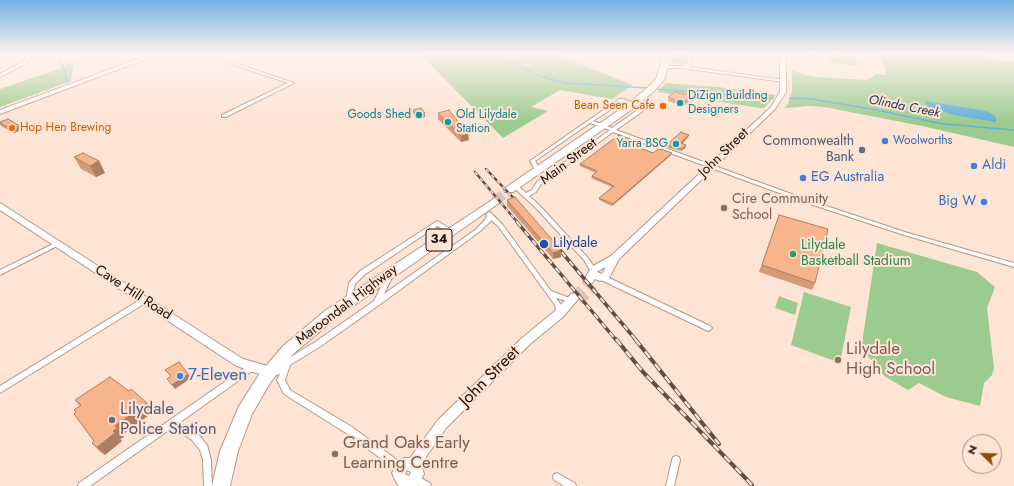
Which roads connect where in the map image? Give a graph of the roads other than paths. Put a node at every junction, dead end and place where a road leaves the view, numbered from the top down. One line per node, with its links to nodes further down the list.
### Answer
1 (91, 77): 9 (main road)
2 (94, 77): 9 (main road)
3 (273, 77): 10 (street)
4 (661, 77): 8 (highway)
5 (753, 77): 7 (street)
6 (784, 77): 7 (main road)
7 (784, 81): 14 (main road, John Street)
8 (633, 107): 11 (street, Main Street); 12 (highway); 13 (street, Main Street)
9 (0, 111)
10 (224, 116)
11 (591, 122): 12 (street); 15 (street, Main Street)
12 (603, 126): 13 (street); 15 (highway)
13 (613, 130): 14 (street); 17 (street, Main Street)
14 (710, 166): 24 (main road, John Street); 25 (street)
15 (538, 171): 16 (highway)
16 (512, 188): 17 (street)
17 (526, 196): 29 (street)
18 (0, 206): 23 (main road, Cave Hill Road)
19 (490, 208): 21 (highway, Maroondah Highway / 34); 30 (street); 34 (street)
20 (431, 227): 21 (street); 22 (street); 33 (street)
21 (451, 231): 22 (highway, Maroondah Highway / 34)
22 (438, 240): 26 (highway, Maroondah Highway / 34)
23 (57, 244): 27 (street); 32 (main road, Cave Hill Road)
24 (614, 258): 28 (main road, John Street); 29 (main road, John Street)
25 (1014, 265)
26 (392, 272): 33 (highway, Maroondah Highway / 34); 34 (street)
27 (0, 273)
28 (605, 275): 29 (main road, John Street); 29 (main road); 36 (street)
29 (593, 276)
30 (549, 293): 31 (street); 35 (street)
31 (576, 299): 35 (main road, John Street)
32 (144, 300): 39 (main road, Cave Hill Road); 41 (street)
33 (349, 301): 37 (highway, Maroondah Highway / 34)
34 (377, 303): 38 (street)
35 (559, 314): 45 (main road, John Street)
36 (708, 328)
37 (302, 338): 38 (street); 40 (highway, Maroondah Highway / 34)
38 (289, 362): 42 (street); 45 (street)
39 (252, 367): 40 (main road, Cave Hill Road); 43 (street)
40 (271, 371): 42 (highway, Maroondah Highway / 34)
41 (0, 390)
42 (257, 391): 50 (highway, Maroondah Highway / 34)
43 (173, 422): 48 (street); 49 (street)
44 (676, 460): 53 (street)
45 (407, 466): 47 (main road)
46 (557, 477): 52 (street)
47 (406, 482): 51 (street)
48 (82, 486)
49 (208, 486)
50 (221, 486)
51 (427, 486)
52 (572, 486)
53 (670, 486)

